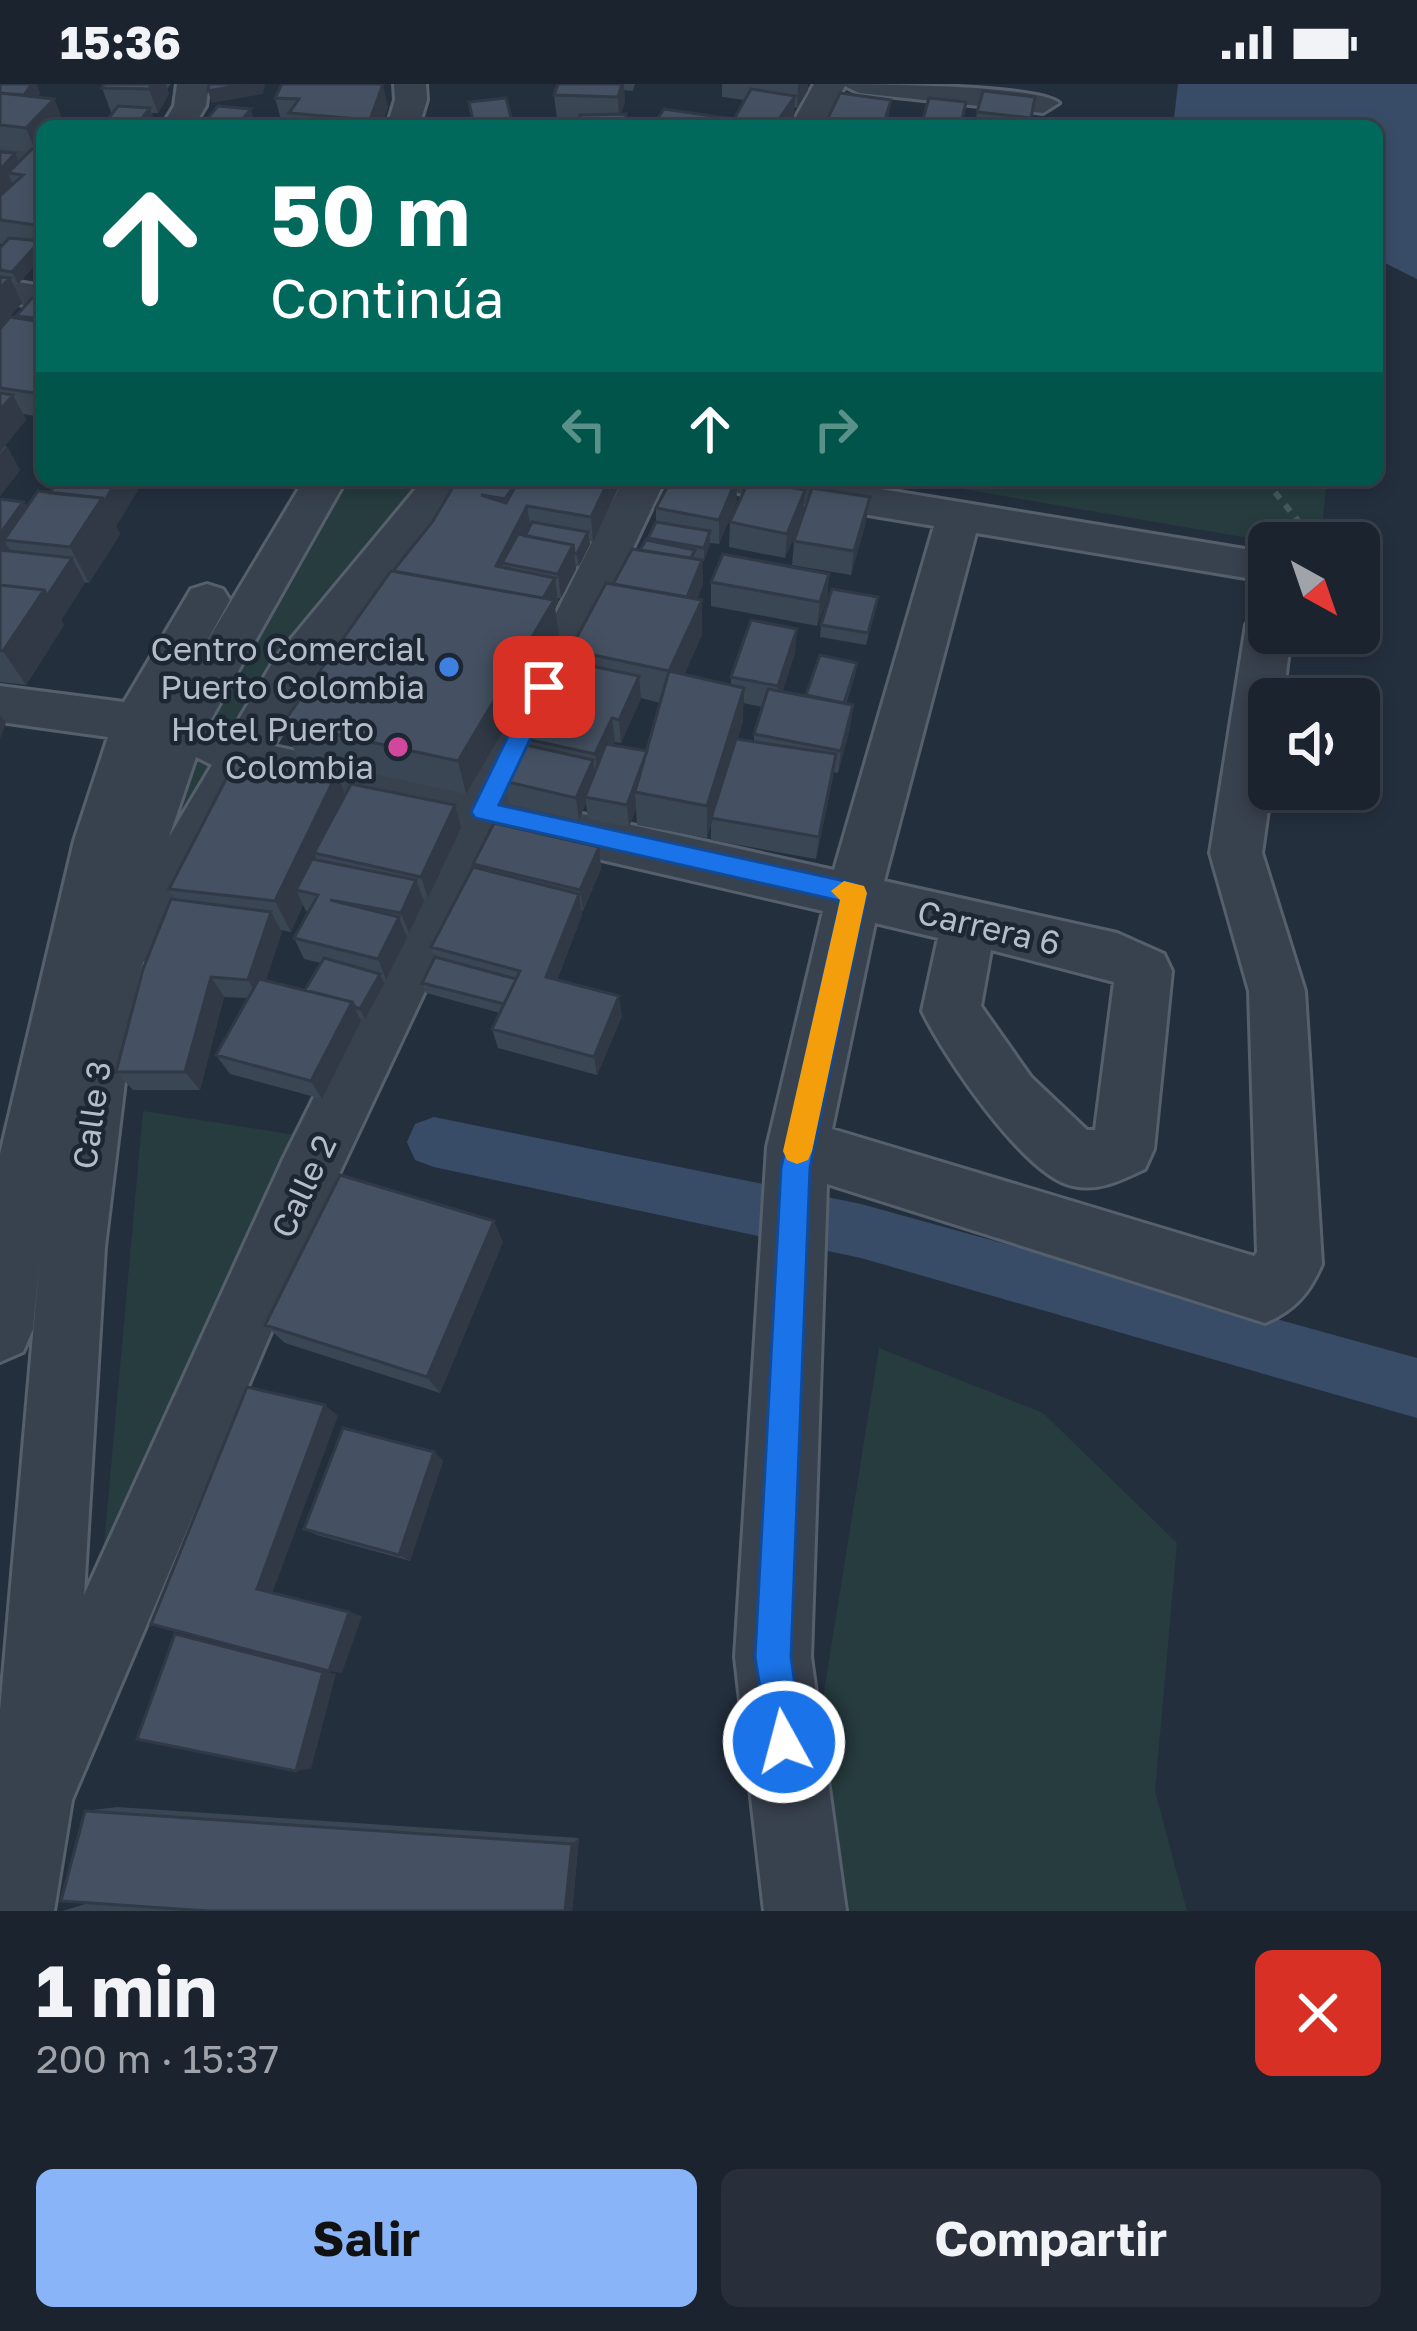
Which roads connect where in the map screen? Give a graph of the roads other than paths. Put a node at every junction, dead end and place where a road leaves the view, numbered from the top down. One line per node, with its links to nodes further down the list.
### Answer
1 (193, 84): 5 (street)
2 (830, 84): 6 (street)
3 (859, 84): 4 (street)
4 (1043, 103)
5 (182, 120)
6 (810, 120)
7 (0, 156): 8 (street)
8 (36, 162)
9 (277, 486): 18 (street, Calle 3)
10 (321, 486): 18 (street, Calle 3)
11 (441, 486): 19 (street)
12 (641, 486): 20 (street, Calle 2)
13 (777, 486): 14 (street)
14 (958, 517): 15 (street); 21 (street)
15 (1248, 563)
16 (1265, 654): 25 (street)
17 (0, 704): 18 (street, Carrera 6)
18 (160, 724): 19 (street, Carrera 6); 23 (street, Calle 3); 24 (street, Calle 3)
19 (242, 758): 20 (street, Carrera 6); 23 (street)
20 (484, 812): 21 (street, Carrera 6); 27 (street, Calle 2)
21 (854, 893): 22 (street, Carrera 6); 25 (street)
22 (968, 924): 22 (street, Carrera 6)
23 (108, 992): 24 (street, Calle 3)
24 (41, 1131): 26 (street, Calle 3); 27 (street, Calle 3)
25 (796, 1157): 29 (street)
26 (0, 1329)
27 (32, 1799): 28 (street, Calle 2)
28 (13, 1911)
29 (805, 1911)

